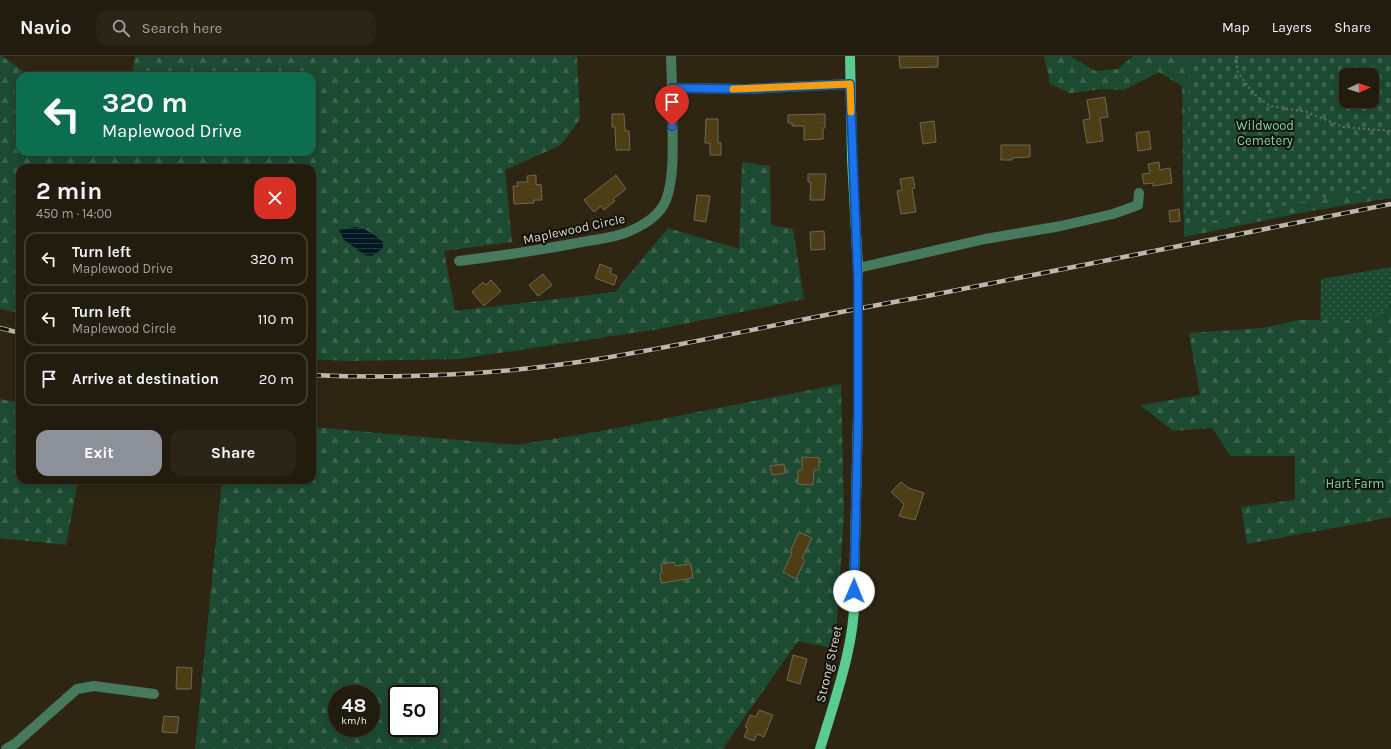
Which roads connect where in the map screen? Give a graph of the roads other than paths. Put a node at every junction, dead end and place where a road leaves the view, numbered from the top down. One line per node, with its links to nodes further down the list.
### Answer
1 (671, 56): 4 (street, Maplewood Circle)
2 (850, 56): 3 (main road, Strong Street)
3 (850, 84): 4 (street); 7 (main road, Strong Street)
4 (672, 88): 6 (street, Maplewood Circle)
5 (1139, 193): 7 (street)
6 (459, 262)
7 (858, 268): 10 (main road, Strong Street)
8 (154, 694): 9 (street)
9 (6, 749)
10 (820, 749)

